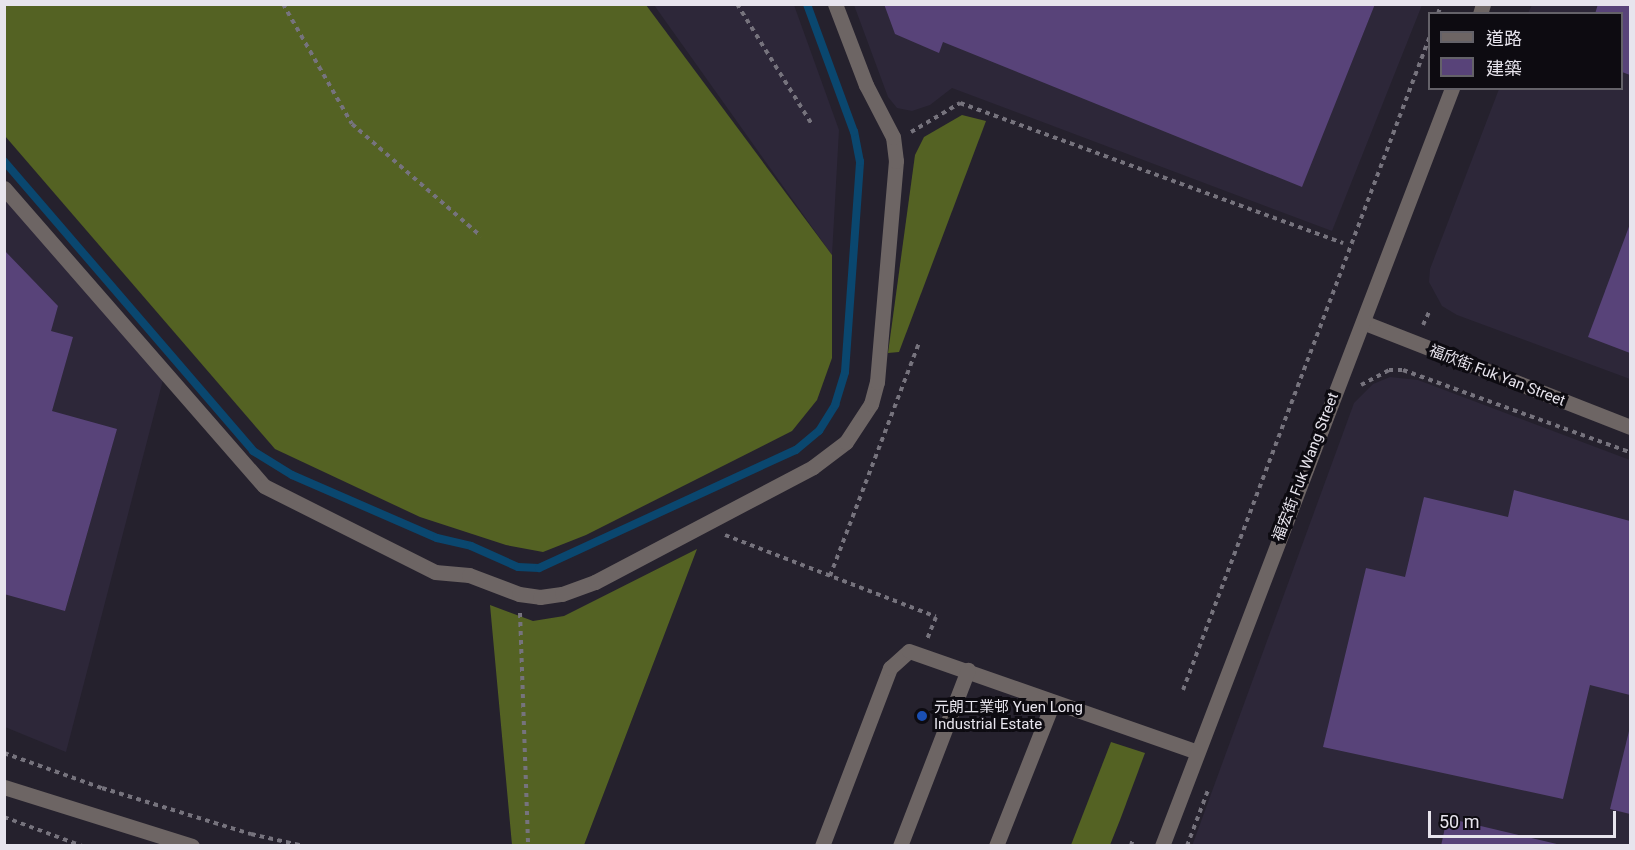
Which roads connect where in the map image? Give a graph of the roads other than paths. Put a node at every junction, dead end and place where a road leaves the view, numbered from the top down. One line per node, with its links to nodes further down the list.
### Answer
1 (835, 4): 3 (street)
2 (1451, 90): 4 (street, 福宏街 Fuk Wang Street)
3 (4, 188)
4 (1365, 322): 5 (street, 福欣街 Fuk Yan Street); 8 (street, 福宏街 Fuk Wang Street)
5 (1630, 427)
6 (968, 670): 7 (street); 11 (street); 12 (street)
7 (1053, 702): 8 (street); 13 (street)
8 (1196, 752): 14 (street, 福宏街 Fuk Wang Street)
9 (4, 787): 10 (street)
10 (192, 846)
11 (822, 846)
12 (900, 846)
13 (996, 846)
14 (1162, 846)

